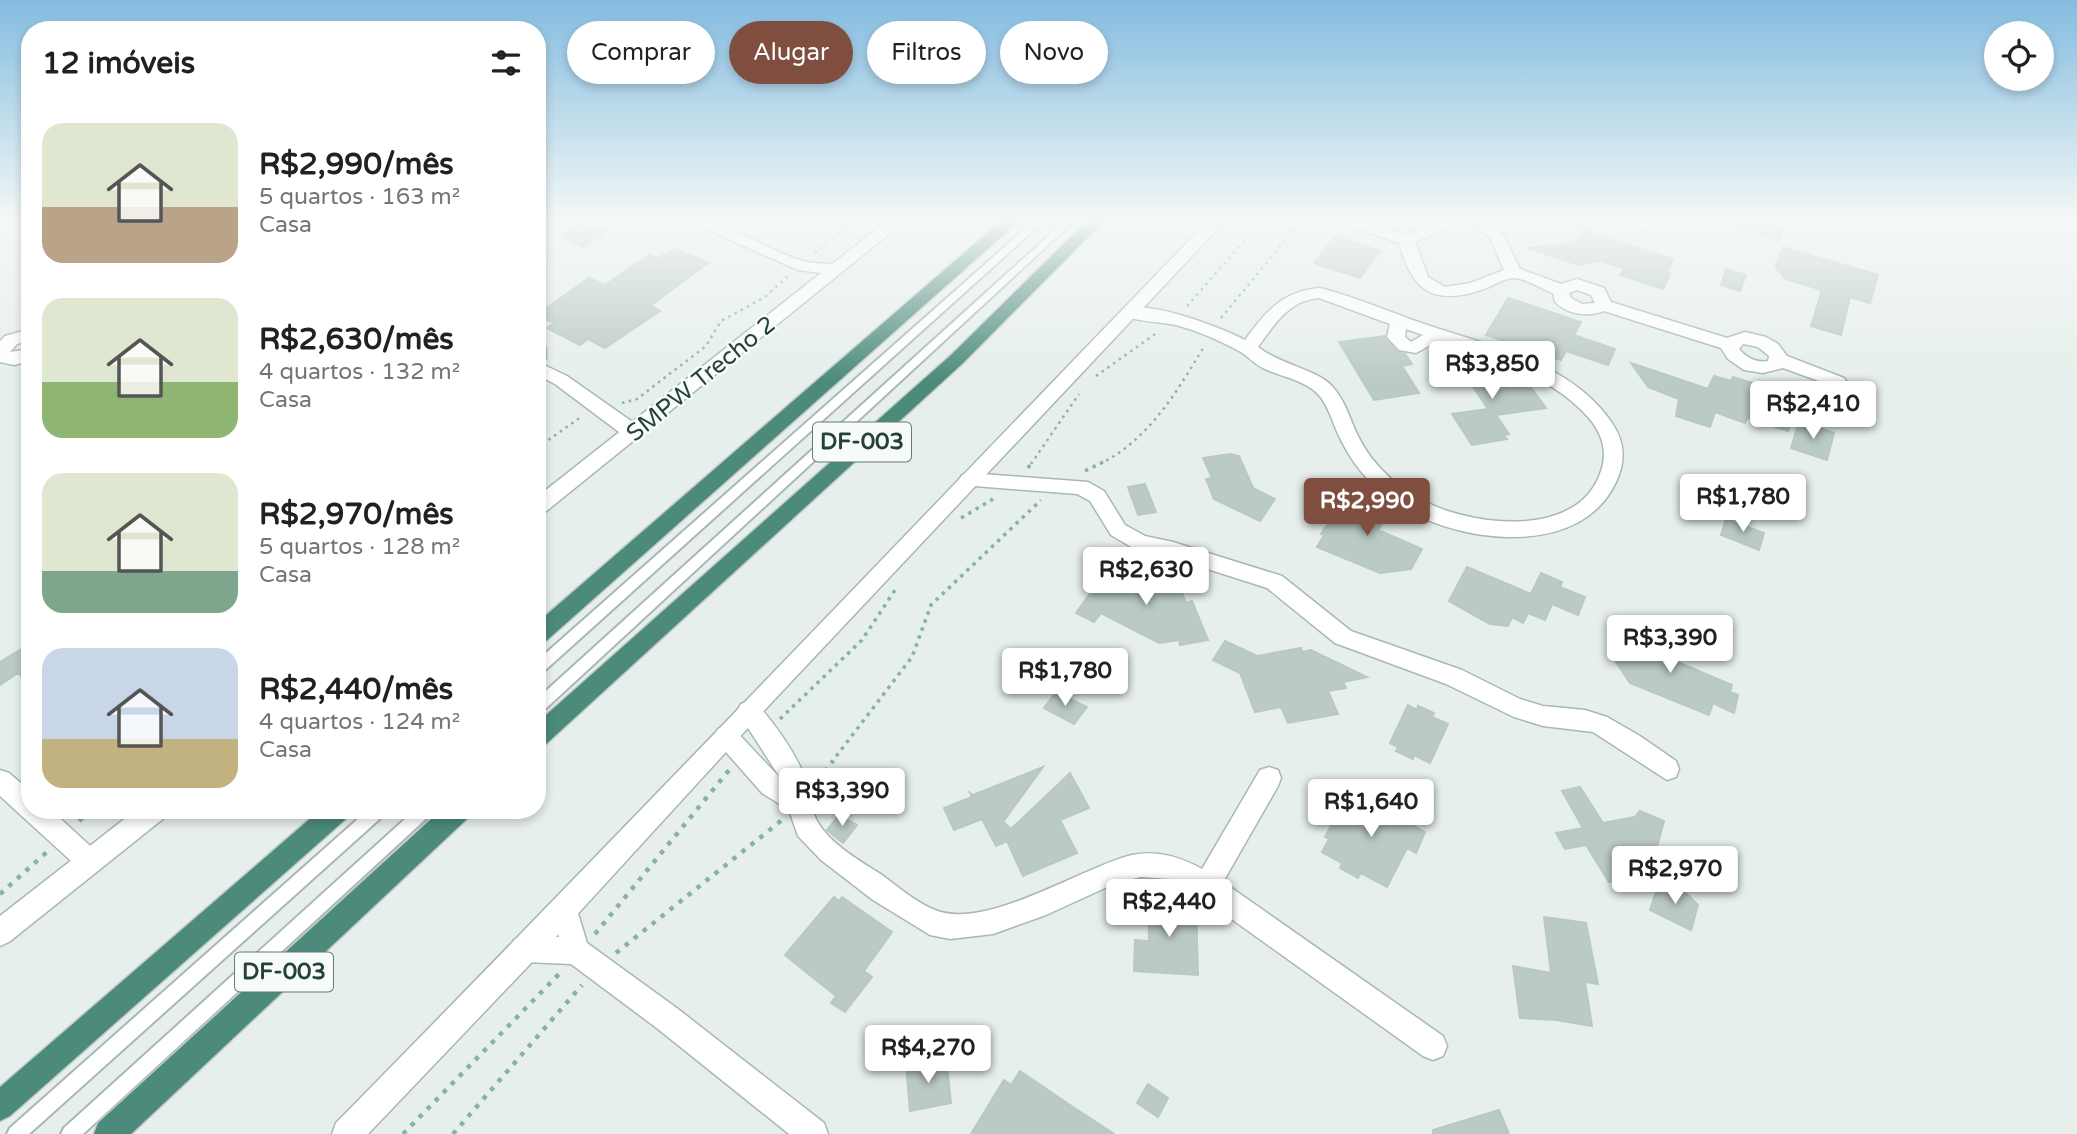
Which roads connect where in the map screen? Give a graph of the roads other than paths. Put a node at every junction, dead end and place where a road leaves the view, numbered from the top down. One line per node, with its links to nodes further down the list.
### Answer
1 (809, 274): 11 (street)
2 (831, 274): 11 (street, SMPW Trecho 2)
3 (951, 274): 28 (highway, DF-003)
4 (981, 274): 29 (lane)
5 (1012, 274): 30 (lane)
6 (1043, 274): 32 (highway, DF-003)
7 (1166, 274): 13 (street)
8 (1419, 274): 9 (street)
9 (1508, 274)
10 (1518, 274): 12 (street)
11 (819, 284): 25 (street, SMPW Trecho 2)
12 (1561, 290): 14 (street); 14 (street)
13 (1147, 294): 15 (street); 16 (street)
14 (1603, 304): 18 (street)
15 (1129, 313): 16 (street); 26 (street)
16 (1170, 317): 19 (street)
17 (21, 337): 20 (street)
18 (1730, 345): 22 (street); 22 (street)
19 (1248, 348): 19 (street)
20 (0, 353): 21 (street)
21 (21, 357)
22 (1779, 360): 24 (street)
23 (546, 372): 25 (street)
24 (1838, 382)
25 (634, 433): 27 (street, SMPW Trecho 2)
26 (969, 480): 31 (street); 34 (street)
27 (546, 501)
28 (546, 628)
29 (546, 661)
30 (546, 700)
31 (749, 711): 33 (street); 38 (street)
32 (546, 730)
33 (726, 736): 38 (street); 47 (street)
34 (1667, 769)
35 (1269, 778): 46 (street)
36 (0, 780): 37 (street)
37 (21, 799)
38 (799, 803): 46 (street)
39 (43, 819): 45 (street)
40 (144, 819): 45 (street)
41 (328, 819): 52 (highway)
42 (369, 819): 53 (lane)
43 (415, 819): 54 (lane)
44 (449, 819): 55 (highway, DF-003)
45 (90, 862): 48 (street)
46 (1207, 886): 51 (street)
47 (565, 909): 49 (street); 50 (street)
48 (0, 933)
49 (524, 949): 50 (street); 56 (street)
50 (584, 957): 57 (street)
51 (1433, 1046)
52 (0, 1106)
53 (16, 1134)
54 (70, 1134)
55 (109, 1134)
56 (347, 1134)
57 (813, 1134)

